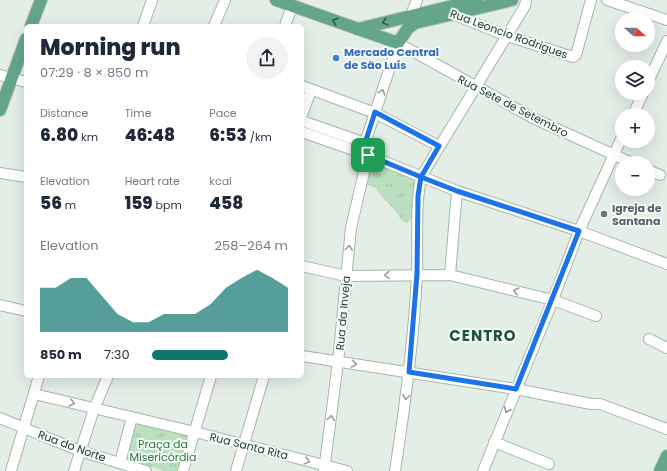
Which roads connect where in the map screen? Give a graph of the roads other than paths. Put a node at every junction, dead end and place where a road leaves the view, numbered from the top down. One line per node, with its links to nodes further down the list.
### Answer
1 (41, 0): 16 (main road)
2 (152, 0): 17 (street)
3 (225, 0): 18 (street)
4 (276, 0): 11 (main road)
5 (477, 0): 12 (main road)
6 (512, 0): 14 (main road)
7 (526, 0): 21 (street)
8 (591, 0): 21 (street, Rua Leoncio Rodrigues)
9 (607, 0): 15 (street)
10 (414, 1): 13 (street)
11 (292, 6): 19 (street); 20 (main road, one-way to 11)
12 (441, 9): 13 (main road); 14 (street, Rua Leoncio Rodrigues)
13 (411, 15): 20 (main road, one-way to 20)
14 (452, 15): 21 (street, Rua Leoncio Rodrigues); 24 (main road)
15 (667, 20)
16 (32, 24)
17 (144, 24)
18 (215, 24)
19 (286, 24)
20 (358, 29): 24 (main road)
21 (507, 36): 29 (street)
22 (667, 42): 25 (street)
23 (24, 43): 26 (main road)
24 (398, 43): 29 (street, Rua Sete de Setembro); 32 (street, one-way to 24)
25 (655, 67)
26 (5, 77): 27 (street); 31 (main road)
27 (24, 82)
28 (306, 88): 30 (street); 32 (street)
29 (476, 88): 36 (street); 39 (street, Rua Sete de Setembro)
30 (304, 102)
31 (0, 110)
32 (375, 112): 35 (street); 36 (street)
33 (304, 122): 35 (street)
34 (304, 135): 38 (street)
35 (365, 143): 38 (street)
36 (439, 146): 44 (street)
37 (617, 148): 39 (street)
38 (368, 155): 44 (street); 51 (street, Rua da Inveja, one-way to 38)
39 (614, 155): 46 (street)
40 (0, 173): 43 (street)
41 (655, 173): 42 (street)
42 (660, 175)
43 (24, 177)
44 (421, 177): 45 (street); 49 (street)
45 (457, 191): 46 (street); 50 (street)
46 (579, 231): 47 (street); 52 (street)
47 (667, 264)
48 (304, 266): 51 (street)
49 (417, 274): 50 (street); 51 (street, one-way to 51); 60 (street)
50 (450, 275): 52 (street, one-way to 50)
51 (346, 276): 59 (street, Rua da Inveja)
52 (554, 300): 55 (street); 65 (street)
53 (0, 305): 54 (street)
54 (24, 311)
55 (596, 316)
56 (649, 339): 57 (street)
57 (667, 348)
58 (304, 356): 59 (street)
59 (338, 362): 60 (street, one-way to 60); 79 (street, Rua da Inveja, one-way to 59)
60 (409, 372): 65 (street); 86 (street, one-way to 86)
61 (38, 378): 66 (street)
62 (107, 378): 67 (street)
63 (210, 378): 72 (street)
64 (263, 378): 74 (street)
65 (516, 389): 71 (street); 73 (street, one-way to 73)
66 (34, 394): 67 (street, Rua Santa Rita, one-way to 67); 70 (street)
67 (94, 409): 68 (street, Rua Santa Rita); 75 (street)
68 (132, 417): 72 (street, Rua Santa Rita); 77 (street)
69 (0, 418): 70 (street, Rua do Norte)
70 (23, 428): 75 (street, Rua do Norte); 80 (street)
71 (667, 429)
72 (195, 432): 74 (street, Rua Santa Rita); 83 (street)
73 (494, 442): 78 (street); 87 (street)
74 (244, 444): 79 (street, Rua Santa Rita, one-way to 79); 84 (street)
75 (80, 451): 77 (street, Rua do Norte); 81 (street)
76 (667, 456): 88 (main road)
77 (120, 463): 82 (street, Rua do Norte)
78 (549, 464)
79 (324, 468): 85 (street, Rua Santa Rita)
80 (11, 471)
81 (74, 471)
82 (146, 471)
83 (183, 471)
84 (236, 471)
85 (347, 471)
86 (395, 471)
87 (483, 471)
88 (660, 471)

